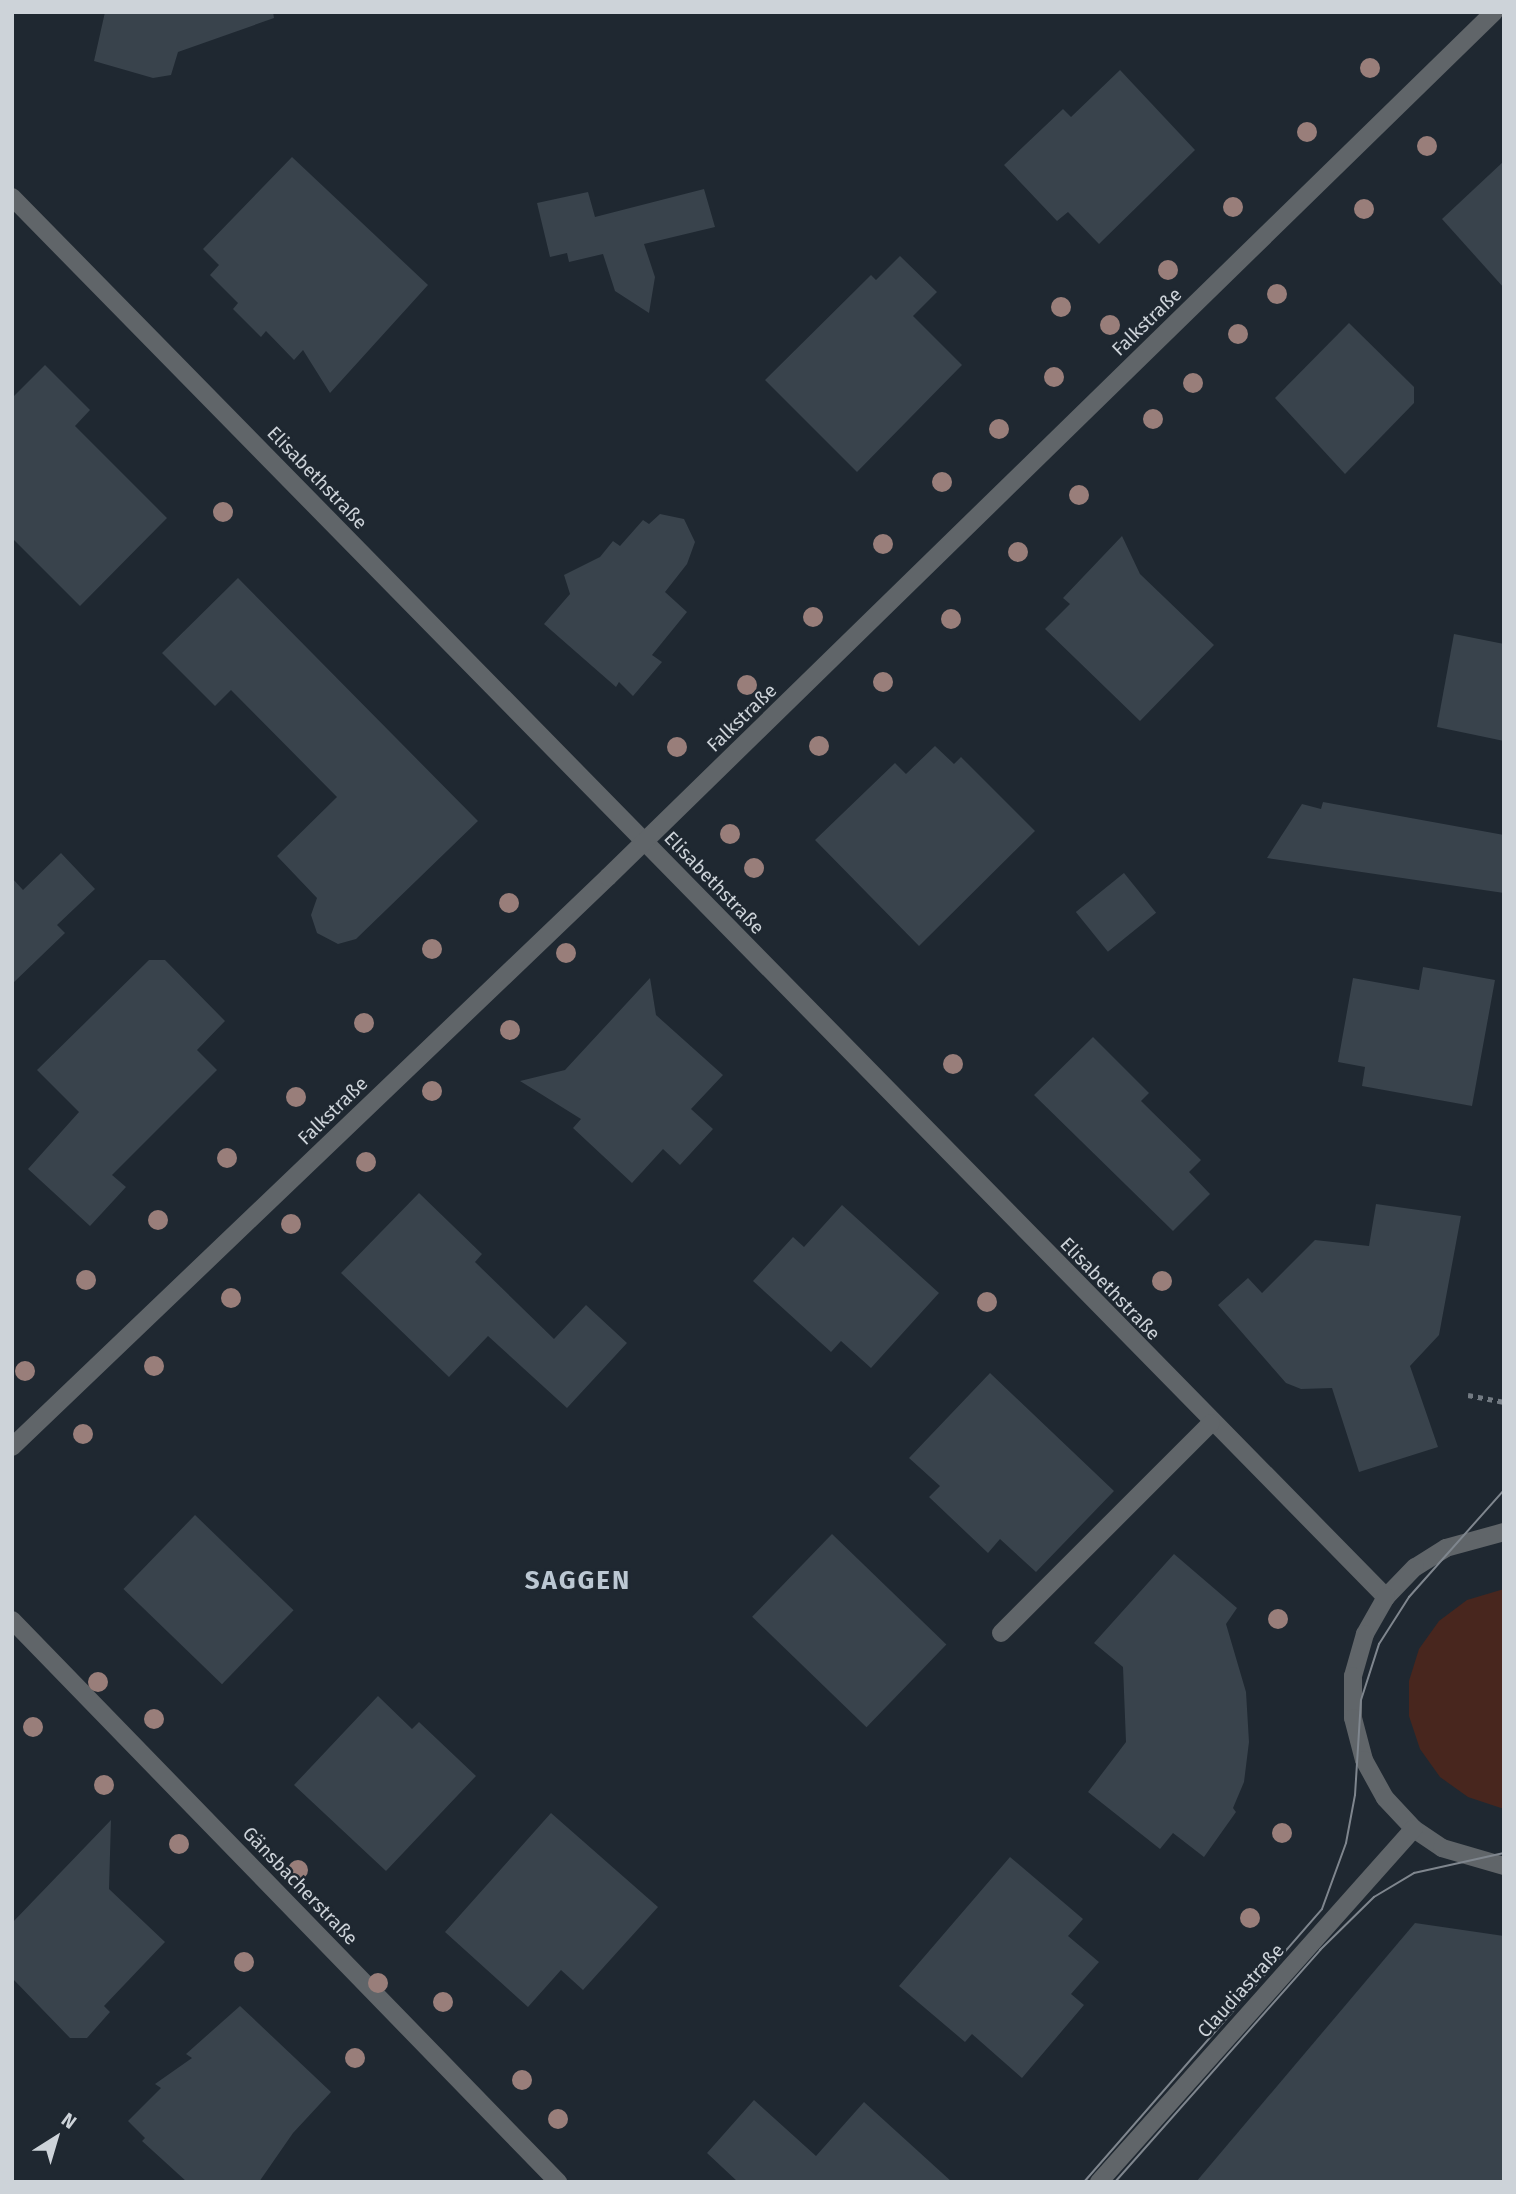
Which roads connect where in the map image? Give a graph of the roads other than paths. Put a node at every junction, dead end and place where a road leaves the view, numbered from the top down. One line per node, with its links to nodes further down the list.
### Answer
1 (1494, 12): 3 (street, Falkstraße)
2 (12, 197): 3 (street, Elisabethstraße)
3 (644, 842): 4 (street, Elisabethstraße); 5 (street, Falkstraße)
4 (1211, 1423): 7 (street, Elisabethstraße); 9 (street)
5 (12, 1447)
6 (1504, 1532): 7 (street)
7 (1386, 1597): 10 (street)
8 (12, 1620): 12 (street, Gänsbacherstraße)
9 (1001, 1633)
10 (1414, 1829): 11 (street); 13 (street, Claudiastraße)
11 (1504, 1866)
12 (558, 2182)
13 (1099, 2182)

